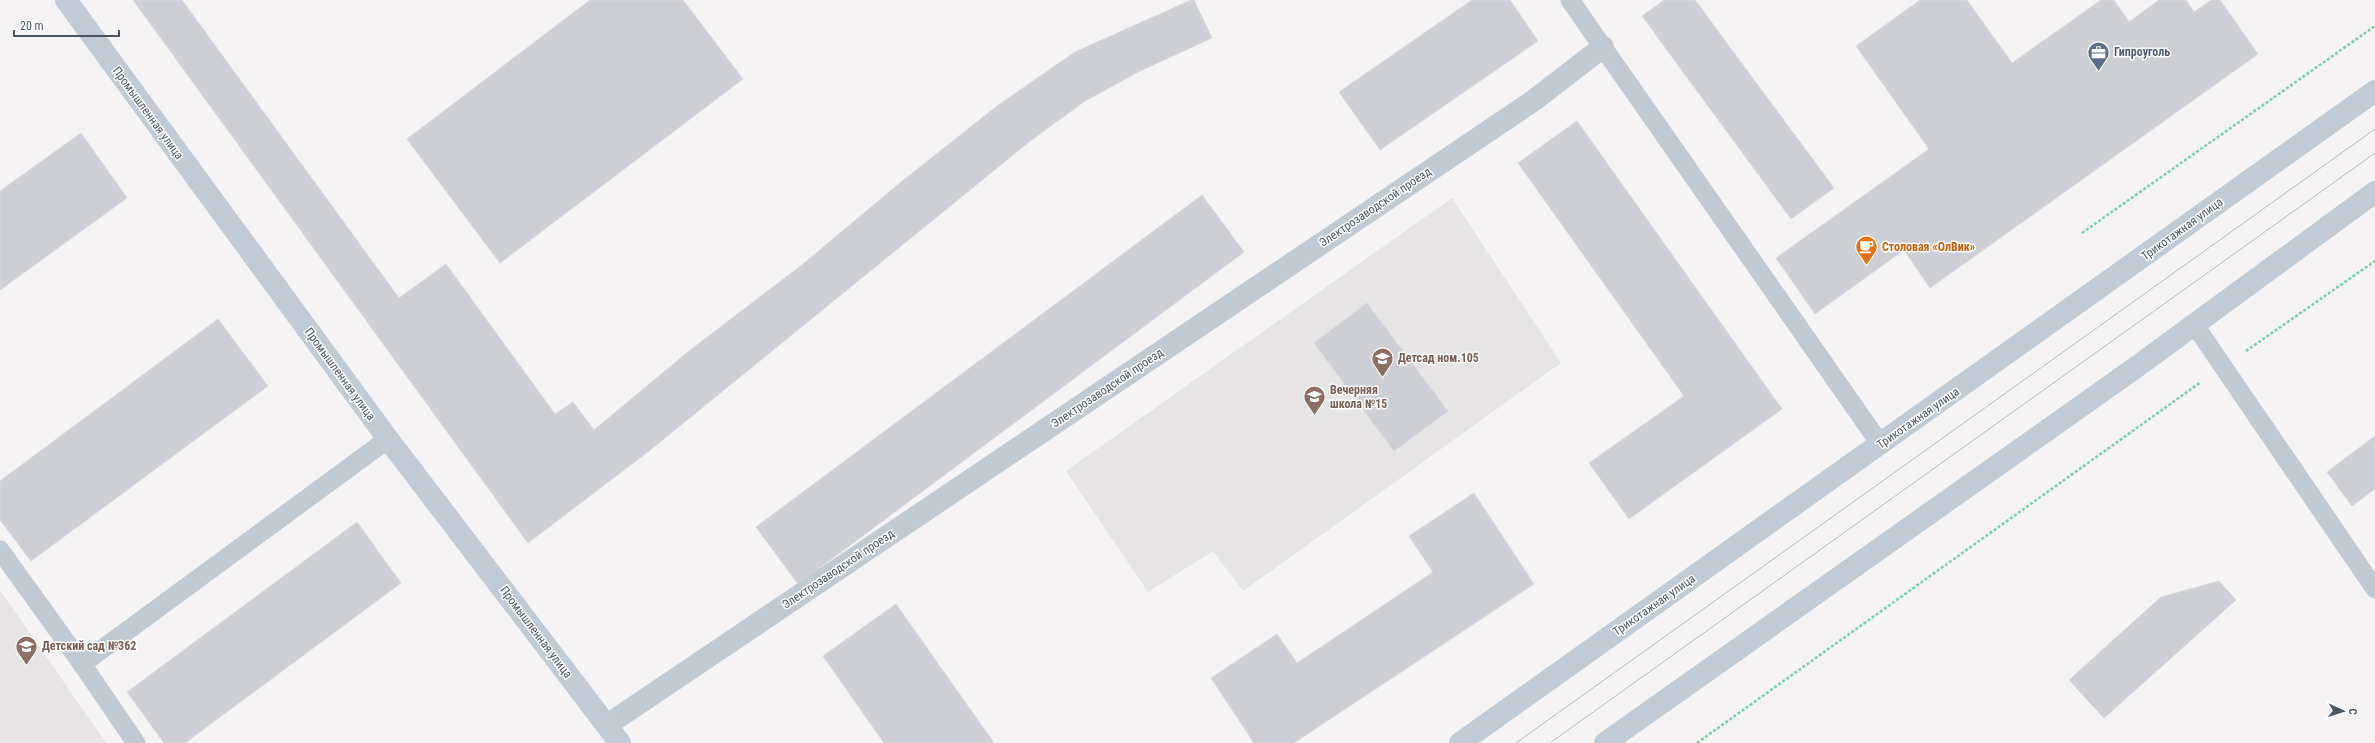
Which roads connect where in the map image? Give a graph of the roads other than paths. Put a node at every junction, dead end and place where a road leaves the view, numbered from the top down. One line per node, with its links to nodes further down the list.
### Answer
1 (66, 0): 7 (main road, Промышленная улица)
2 (1570, 0): 3 (lane)
3 (1603, 47): 8 (lane); 12 (street, Электрозаводской проезд)
4 (2375, 91): 8 (main road, Трикотажная улица)
5 (2375, 192): 6 (main road)
6 (2194, 324): 10 (lane); 16 (main road)
7 (388, 439): 11 (lane); 12 (main road, Промышленная улица)
8 (1881, 444): 15 (main road, Трикотажная улица)
9 (0, 550): 11 (lane)
10 (2375, 589)
11 (82, 664): 13 (lane)
12 (607, 725): 14 (main road, Промышленная улица)
13 (136, 743)
14 (620, 743)
15 (1460, 743)
16 (1605, 743)

